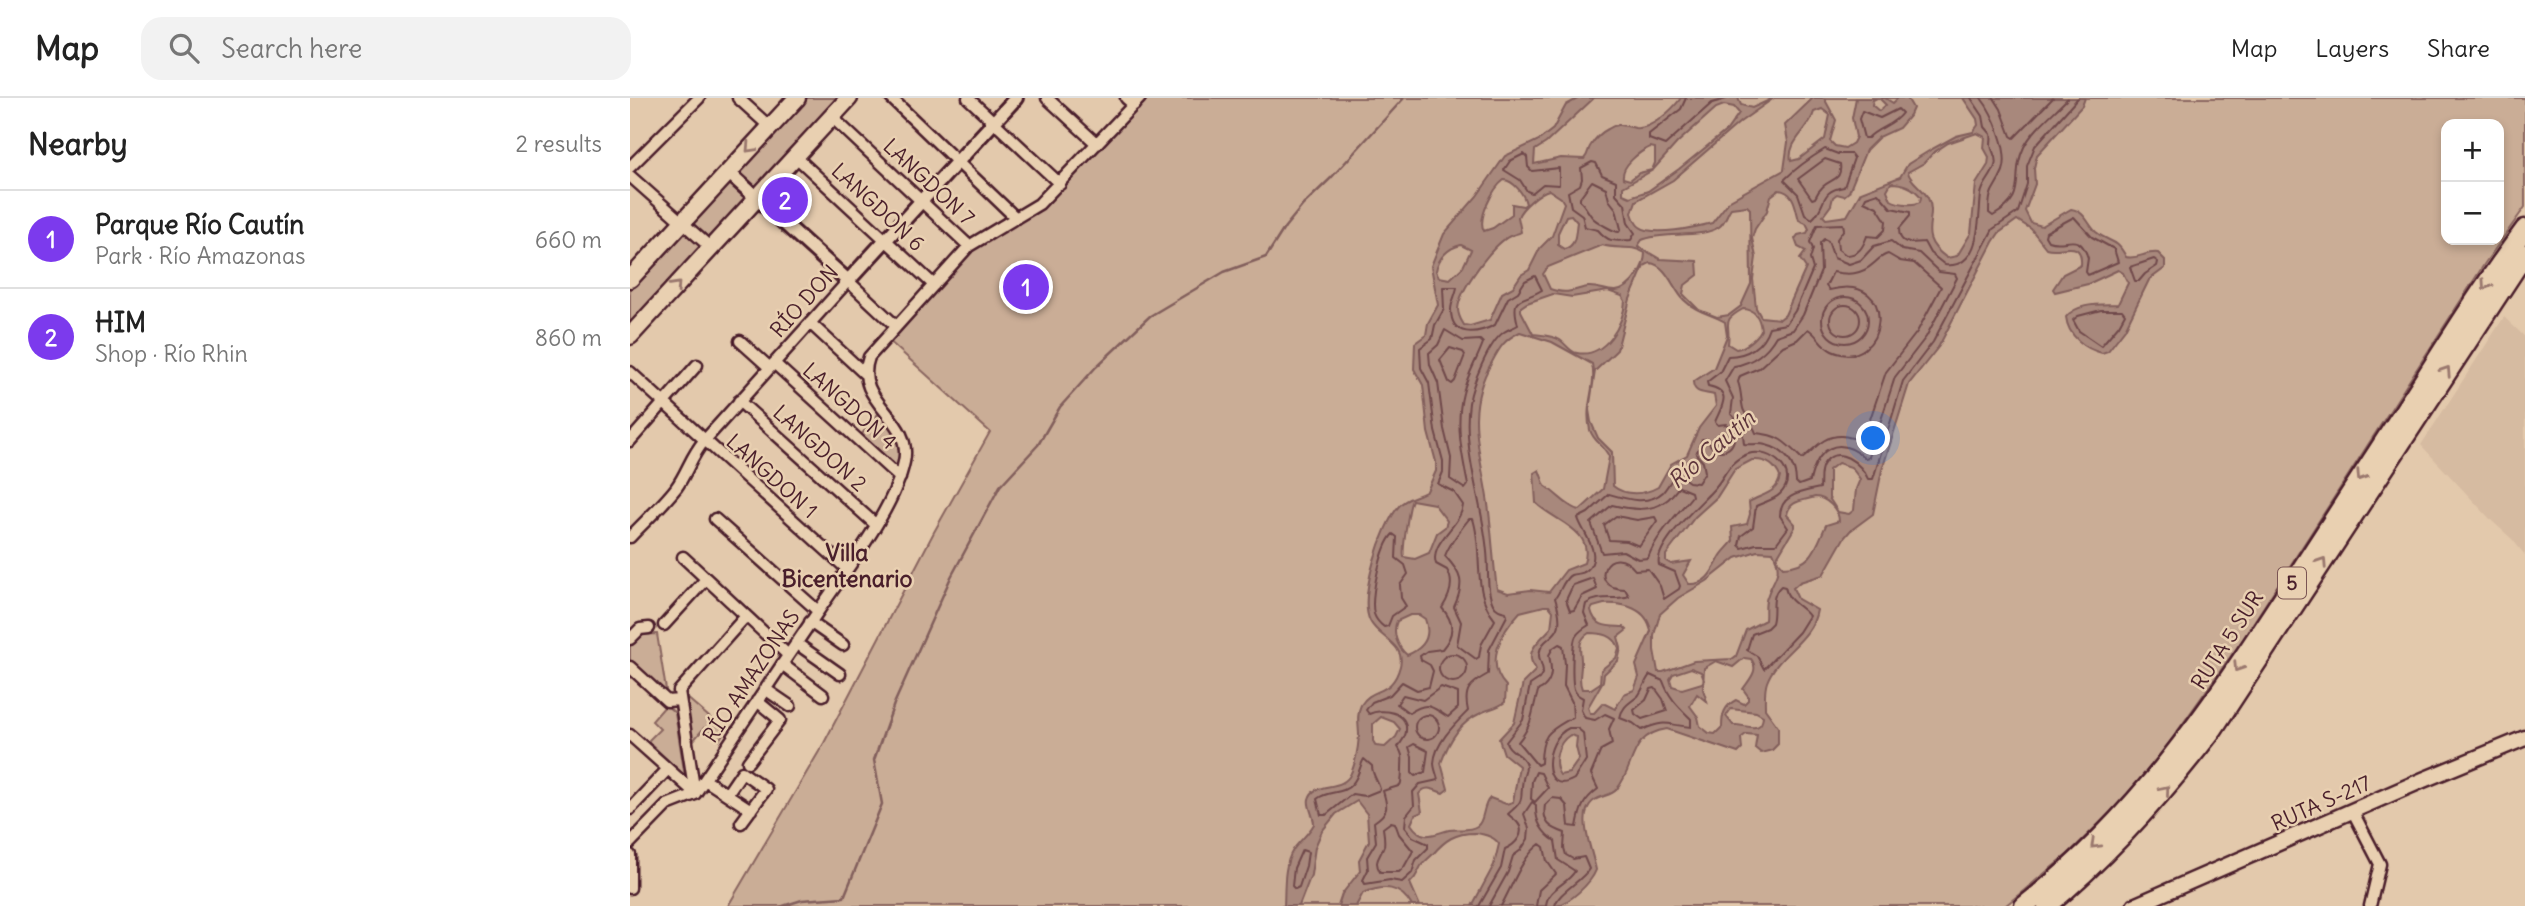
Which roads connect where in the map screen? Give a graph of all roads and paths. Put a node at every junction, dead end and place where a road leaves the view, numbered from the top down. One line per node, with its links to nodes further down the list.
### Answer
1 (699, 98): 16 (street)
2 (738, 98): 12 (street)
3 (797, 98): 12 (main road)
4 (849, 98): 10 (main road)
5 (891, 98): 15 (street)
6 (968, 98): 11 (street)
7 (1016, 98): 11 (street, RÍO DON)
8 (1047, 98): 13 (street)
9 (1133, 100): 13 (street)
10 (832, 117): 14 (main road); 21 (street, LANGDON 7)
11 (994, 122): 15 (street, RÍO DON); 19 (street)
12 (770, 127): 17 (main road, one-way to 17)
13 (1097, 144): 19 (street)
14 (795, 156): 20 (main road); 25 (street, LANGDON 6)
15 (958, 162): 21 (street, RÍO DON); 22 (street)
16 (630, 167)
17 (728, 172): 20 (street); 23 (main road)
18 (630, 176): 23 (street)
19 (1060, 184): 22 (street)
20 (757, 198): 27 (main road); 30 (street)
21 (922, 201): 25 (street, RÍO DON); 26 (street, LANGDON 7)
22 (1016, 218): 26 (street)
23 (682, 222): 27 (street); 29 (main road)
24 (2525, 229): 83 (highway, RUTA 5 SUR / 5, one-way to 83)
25 (886, 240): 30 (street, RÍO DON); 31 (street, LANGDON 6)
26 (970, 246): 31 (street)
27 (711, 248): 34 (main road, one-way to 27)
28 (2525, 254): 84 (highway, RUTA 5 SUR / 5, one-way to 28)
29 (631, 276)
30 (848, 281): 32 (street, RÍO DON); 33 (street)
31 (934, 285): 33 (street)
32 (810, 323): 37 (street, RÍO DON); 39 (street, RÍO AMAZONAS)
33 (896, 326): 39 (street)
34 (630, 337)
35 (740, 341): 37 (street, LANGDON 4)
36 (697, 365): 41 (street)
37 (772, 365): 40 (street, RÍO DON); 44 (street, LANGDON 4)
38 (630, 372): 41 (street, LANGDON 1)
39 (865, 374): 44 (street, RÍO AMAZONAS)
40 (740, 401): 43 (street, RÍO DON); 46 (street, LANGDON 2)
41 (664, 404): 42 (street); 43 (street, LANGDON 1)
42 (630, 441)
43 (704, 441): 47 (street, RÍO DON); 49 (street, LANGDON 1)
44 (900, 478): 46 (street, RÍO AMAZONAS)
45 (715, 519): 51 (street)
46 (875, 524): 49 (street, RÍO AMAZONAS)
47 (630, 537)
48 (683, 557): 50 (street)
49 (847, 569): 51 (street, RÍO AMAZONAS)
50 (706, 579): 52 (street); 54 (street)
51 (817, 611): 53 (street, RÍO AMAZONAS)
52 (746, 616): 59 (street); 64 (street)
53 (810, 622): 57 (street, RÍO AMAZONAS); 58 (street)
54 (664, 625)
55 (649, 628): 56 (street)
56 (630, 639)
57 (796, 643): 59 (street, RÍO AMAZONAS); 61 (street)
58 (844, 645)
59 (785, 660): 62 (street, RÍO AMAZONAS); 63 (street)
60 (630, 667): 64 (street)
61 (840, 674)
62 (765, 689): 65 (street, RÍO AMAZONAS); 66 (street)
63 (822, 695)
64 (679, 699): 74 (street)
65 (757, 701): 71 (street); 73 (street, RÍO AMAZONAS)
66 (790, 706)
67 (630, 735): 69 (street)
68 (2525, 738): 78 (main road, RUTA S-217)
69 (639, 743): 70 (street); 72 (street)
70 (630, 752)
71 (748, 762)
72 (668, 769): 74 (street); 76 (street)
73 (705, 780): 74 (street, RÍO AMAZONAS); 75 (street)
74 (695, 794): 80 (street)
75 (727, 794): 77 (street); 77 (street)
76 (630, 809)
77 (751, 810): 79 (street)
78 (2353, 812): 85 (main road, RUTA S-217); 86 (street)
79 (741, 823)
80 (630, 843)
81 (630, 855): 82 (street)
82 (630, 888)
83 (2024, 906)
84 (2047, 906)
85 (2134, 906)
86 (2370, 906)

